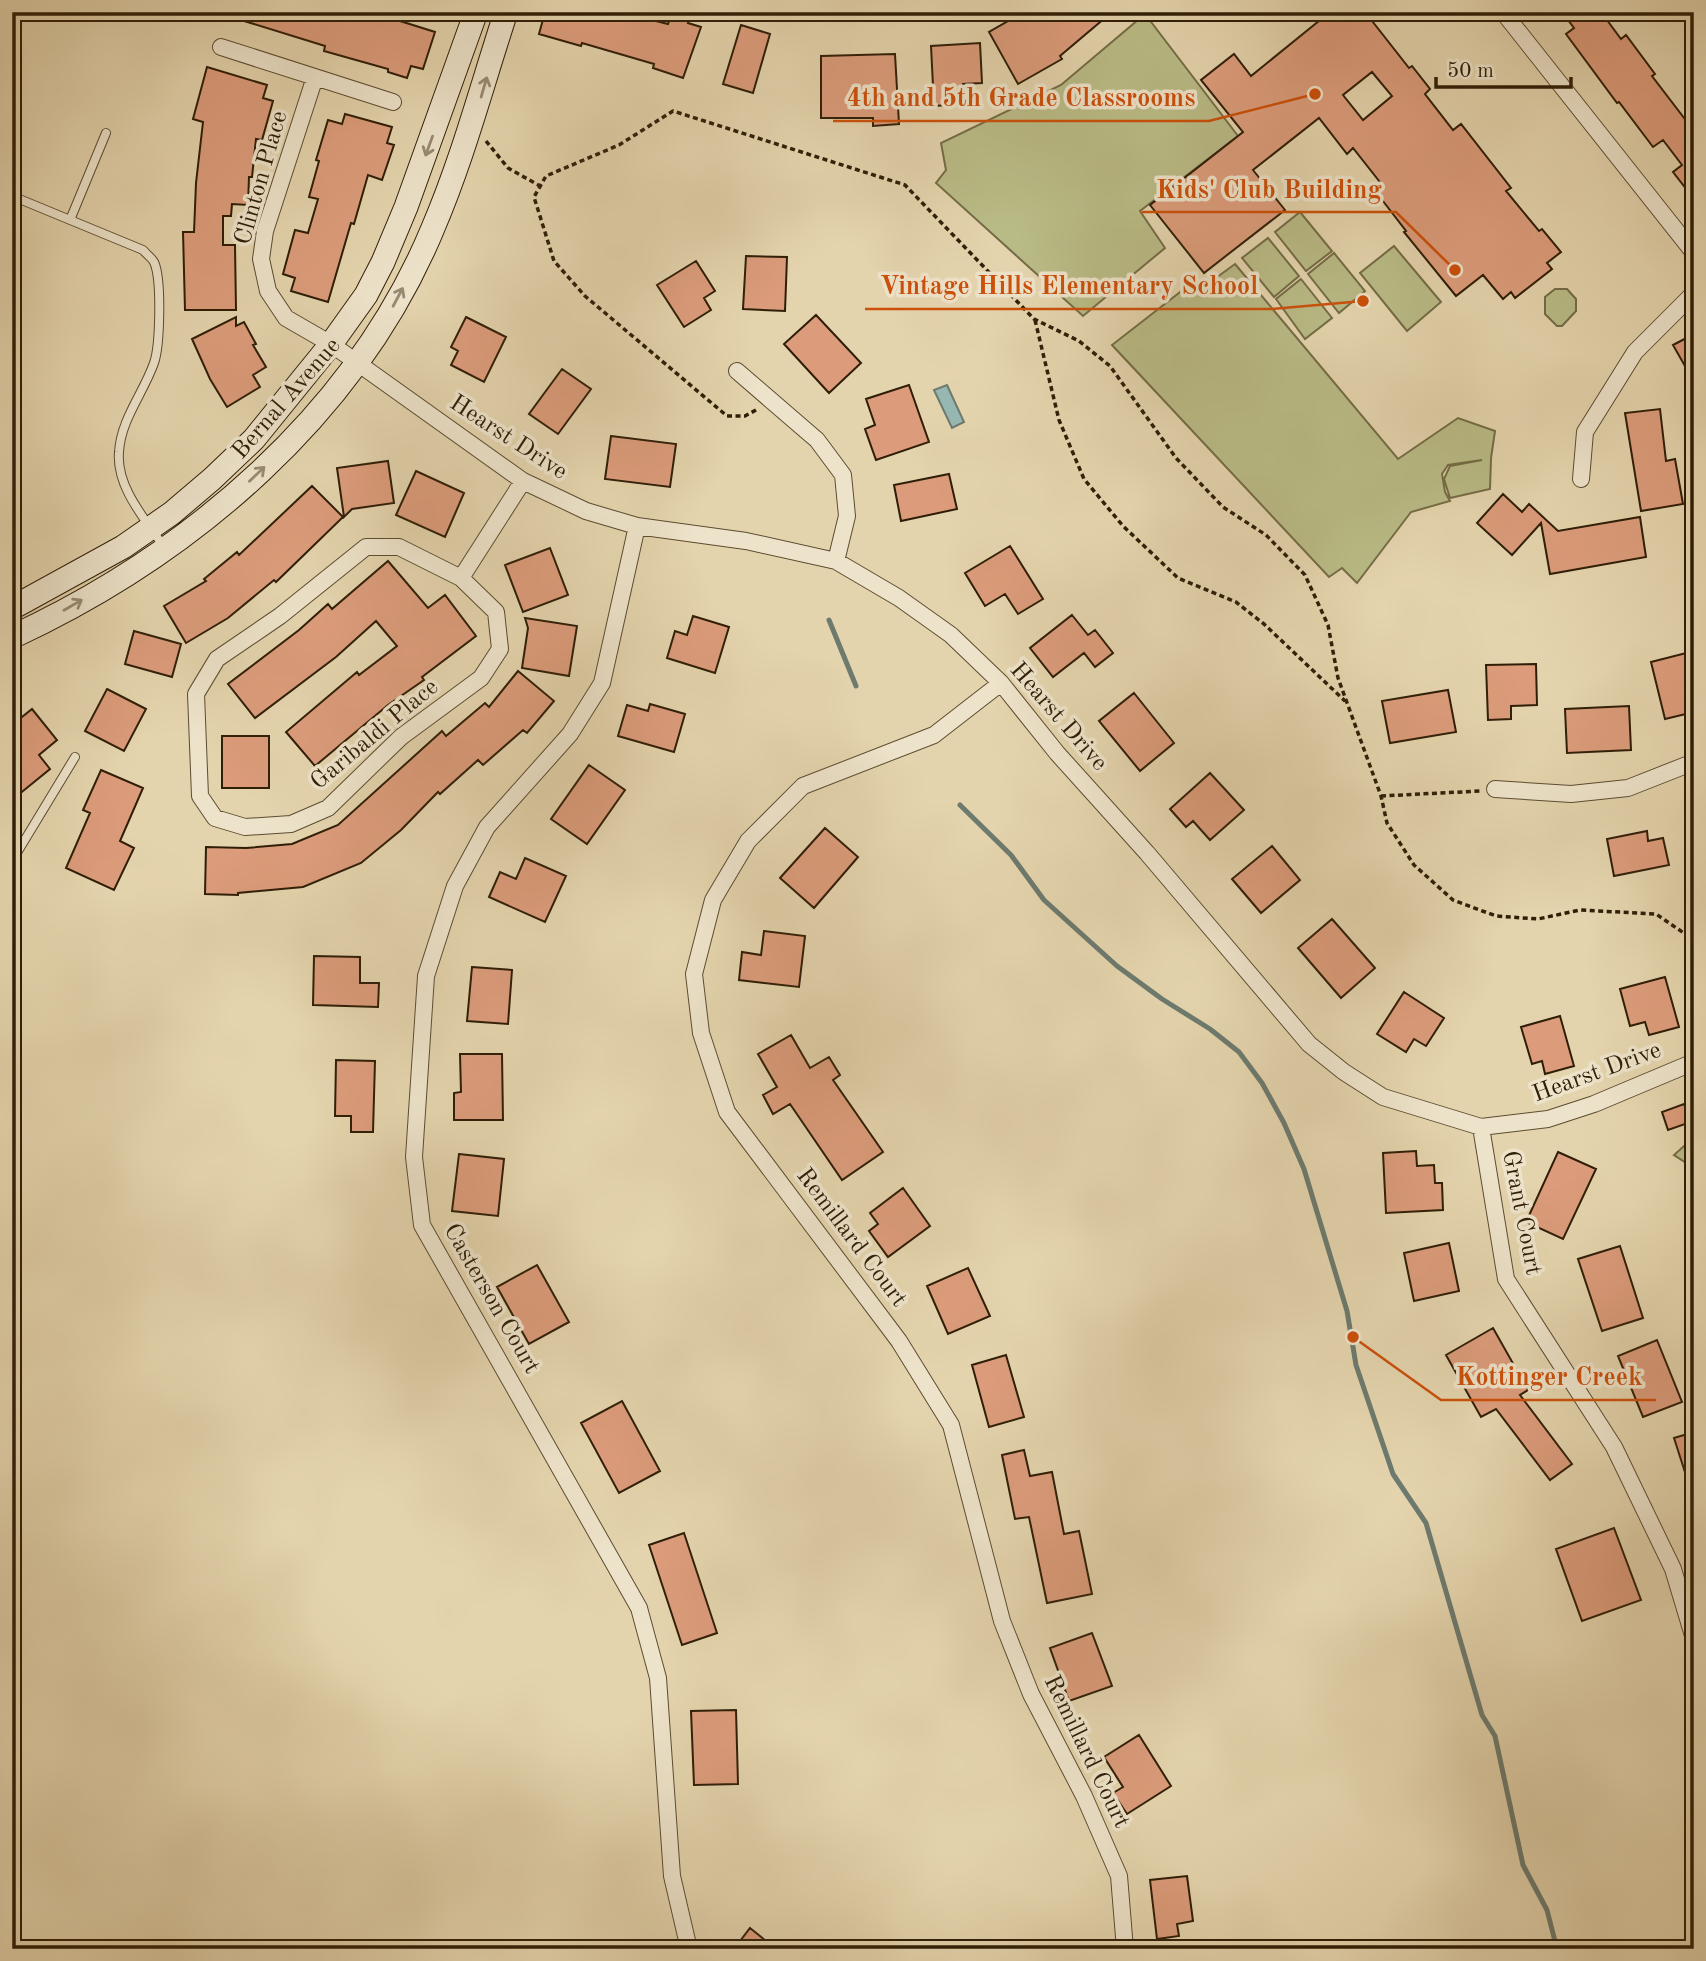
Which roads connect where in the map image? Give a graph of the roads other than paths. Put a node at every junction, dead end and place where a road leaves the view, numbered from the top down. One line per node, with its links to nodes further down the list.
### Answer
1 (476, 12): 12 (main road, Bernal Avenue, one-way to 12)
2 (506, 12): 13 (main road, Bernal Avenue, one-way to 2)
3 (1503, 12): 10 (street)
4 (221, 47): 5 (street)
5 (315, 77): 6 (street); 12 (street, Clinton Place)
6 (393, 102)
7 (106, 132): 9 (lane)
8 (12, 196): 9 (lane)
9 (71, 220): 18 (lane)
10 (1694, 253)
11 (1694, 293): 15 (street)
12 (331, 344): 13 (street, Hearst Drive); 18 (main road, Bernal Avenue)
13 (357, 363): 16 (street, Hearst Drive); 19 (main road, Bernal Avenue, one-way to 13)
14 (737, 371): 20 (street)
15 (1581, 479)
16 (523, 481): 17 (street, Hearst Drive); 21 (street)
17 (637, 526): 20 (street, Hearst Drive); 32 (street, Casterson Court)
18 (152, 529): 19 (lane); 22 (main road, Bernal Avenue)
19 (165, 549): 23 (main road, Bernal Avenue, one-way to 19)
20 (836, 561): 24 (street, Hearst Drive)
21 (461, 578): 21 (street, Garibaldi Place)
22 (12, 608)
23 (12, 637)
24 (1001, 683): 30 (street, Hearst Drive); 33 (street, Remillard Court)
25 (75, 757): 28 (lane)
26 (1694, 762): 27 (street)
27 (1495, 789)
28 (12, 861)
29 (1694, 1062): 30 (street, Hearst Drive)
30 (1481, 1127): 31 (street, Grant Court)
31 (1694, 1639)
32 (689, 1949)
33 (1125, 1949)

